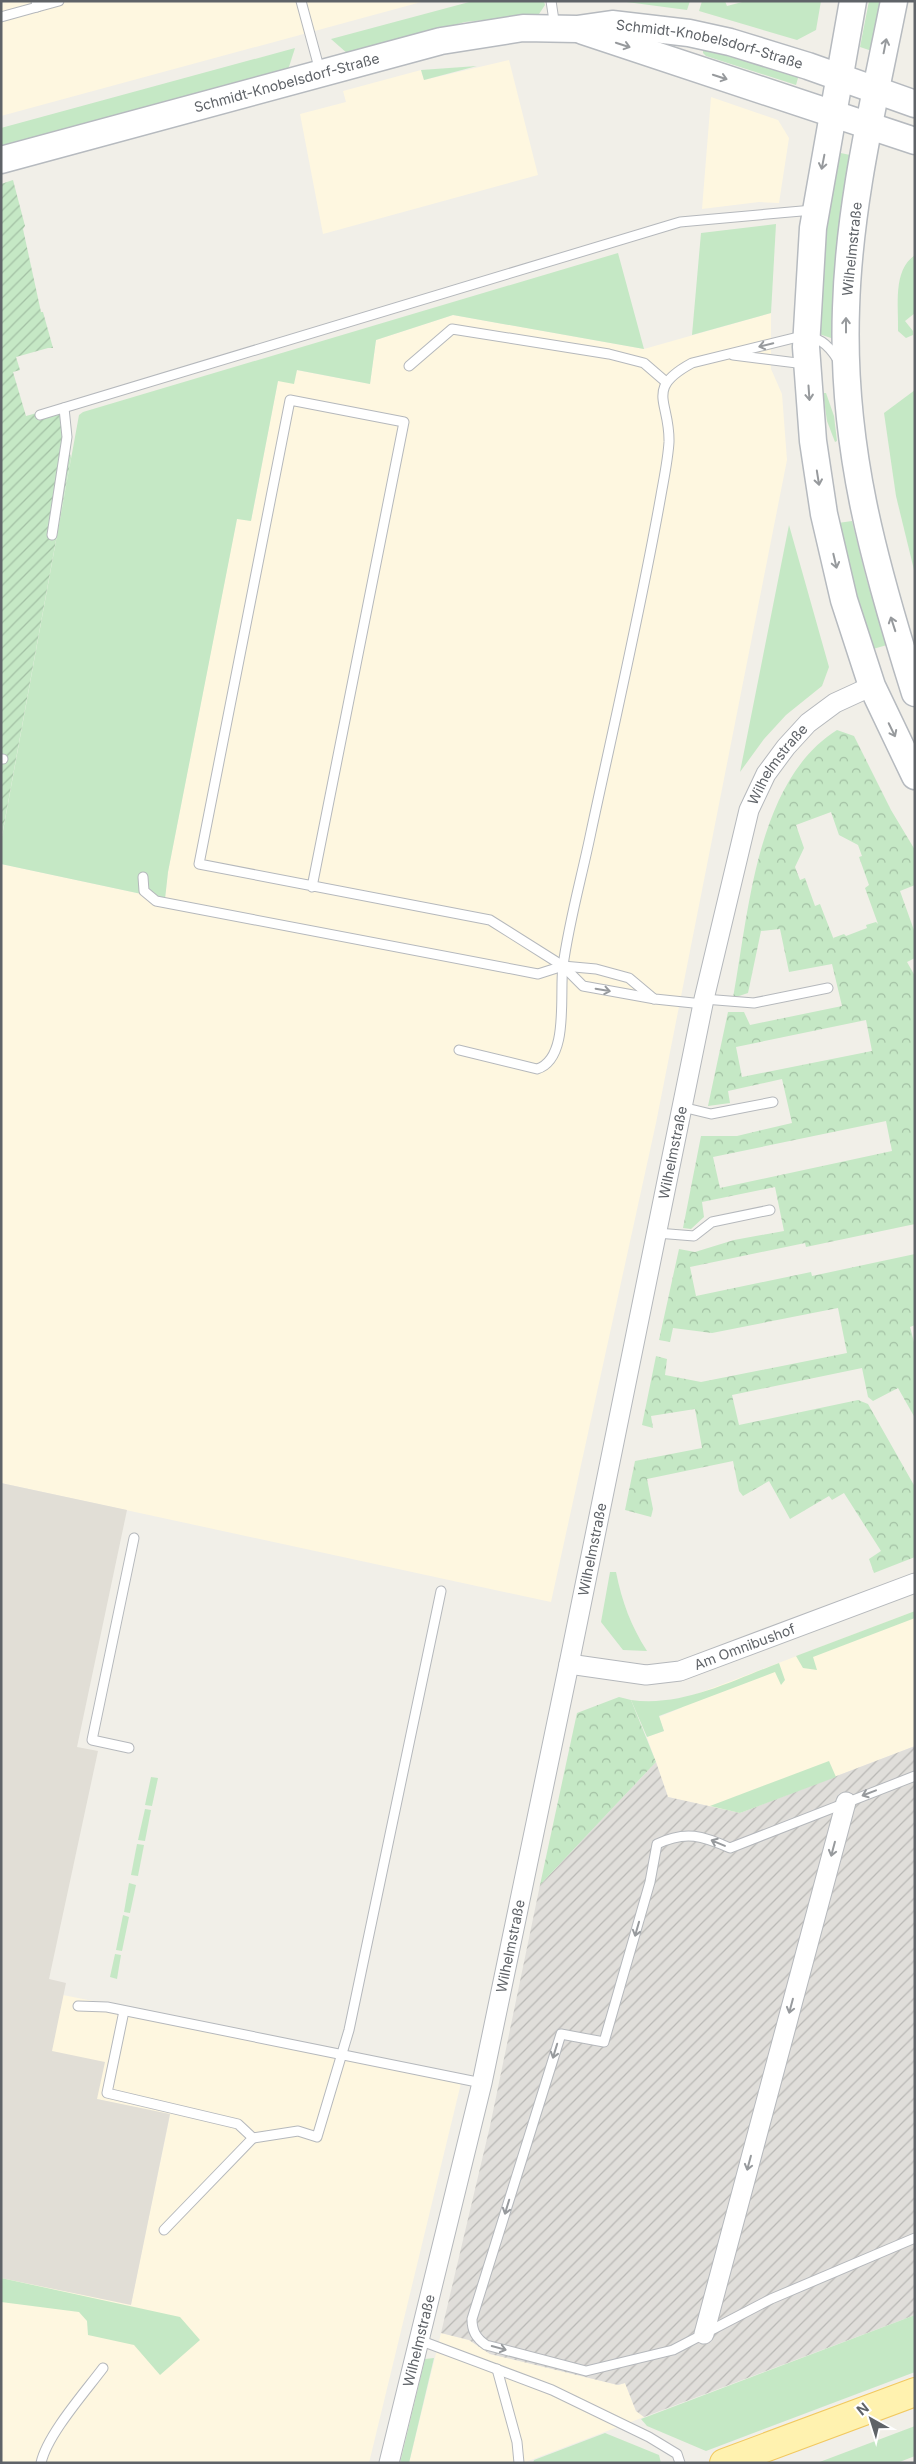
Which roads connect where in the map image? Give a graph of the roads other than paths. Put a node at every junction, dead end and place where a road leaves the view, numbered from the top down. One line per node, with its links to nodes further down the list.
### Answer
1 (58, 1): 6 (lane)
2 (301, 1): 9 (lane)
3 (550, 1): 8 (lane)
4 (853, 1): 10 (main road)
5 (894, 1): 11 (main road, Wilhelmstraße, one-way to 5)
6 (37, 4): 7 (lane)
7 (1, 17)
8 (566, 28): 9 (main road, Schmidt-Knobelsdorf-Straße); 10 (main road, Schmidt-Knobelsdorf-Straße); 13 (main road, Schmidt-Knobelsdorf-Straße, one-way to 13)
9 (321, 74): 16 (main road, Schmidt-Knobelsdorf-Straße)
10 (838, 76): 11 (main road); 13 (main road)
11 (876, 91): 12 (main road); 14 (main road, Wilhelmstraße)
12 (915, 104)
13 (832, 114): 14 (main road); 17 (main road, one-way to 17)
14 (868, 126): 15 (main road); 22 (main road, Wilhelmstraße, one-way to 14)
15 (915, 141)
16 (1, 160)
17 (815, 210): 18 (main road); 24 (lane)
18 (806, 336): 19 (lane, one-way to 19); 20 (main road); 22 (lane)
19 (726, 354): 20 (lane); 23 (lane)
20 (807, 364): 27 (main road, one-way to 27)
21 (409, 366): 23 (lane)
22 (846, 373): 26 (main road, Wilhelmstraße)
23 (666, 382): 34 (lane)
24 (64, 408): 25 (lane); 28 (lane)
25 (40, 415)
26 (862, 506): 27 (main road); 29 (main road, Wilhelmstraße, one-way to 26)
27 (824, 514): 30 (main road, one-way to 30)
28 (52, 535)
29 (912, 677): 30 (main road, Wilhelmstraße)
30 (872, 686): 31 (main road, one-way to 31); 37 (street, Wilhelmstraße)
31 (915, 776)
32 (143, 878): 34 (lane)
33 (312, 887): 33 (lane); 34 (lane)
34 (563, 966): 36 (lane); 36 (lane, one-way to 36); 38 (lane)
35 (828, 988): 37 (lane)
36 (655, 999): 37 (lane)
37 (703, 1002): 40 (street, Wilhelmstraße)
38 (459, 1050)
39 (772, 1102): 40 (lane)
40 (682, 1107): 42 (street, Wilhelmstraße)
41 (770, 1210): 42 (lane)
42 (657, 1233): 46 (street, Wilhelmstraße)
43 (134, 1538): 47 (lane)
44 (915, 1583): 46 (street, Am Omnibushof)
45 (441, 1591): 52 (lane)
46 (570, 1664): 53 (street, Wilhelmstraße)
47 (129, 1748)
48 (915, 1776): 49 (lane, one-way to 49)
49 (846, 1802): 57 (street, one-way to 57); 57 (lane, one-way to 57)
50 (78, 2006): 51 (lane)
51 (124, 2011): 52 (lane); 54 (lane)
52 (343, 2056): 53 (lane); 54 (lane)
53 (482, 2083): 58 (street, Wilhelmstraße)
54 (253, 2138): 55 (lane)
55 (164, 2230)
56 (915, 2238): 57 (lane)
57 (704, 2334)
58 (418, 2340): 60 (lane); 63 (street, Wilhelmstraße)
59 (103, 2368): 62 (lane)
60 (497, 2370): 64 (lane); 65 (lane)
61 (915, 2392): 66 (main road)
62 (41, 2463)
63 (390, 2463)
64 (519, 2463)
65 (680, 2463)
66 (724, 2463)

